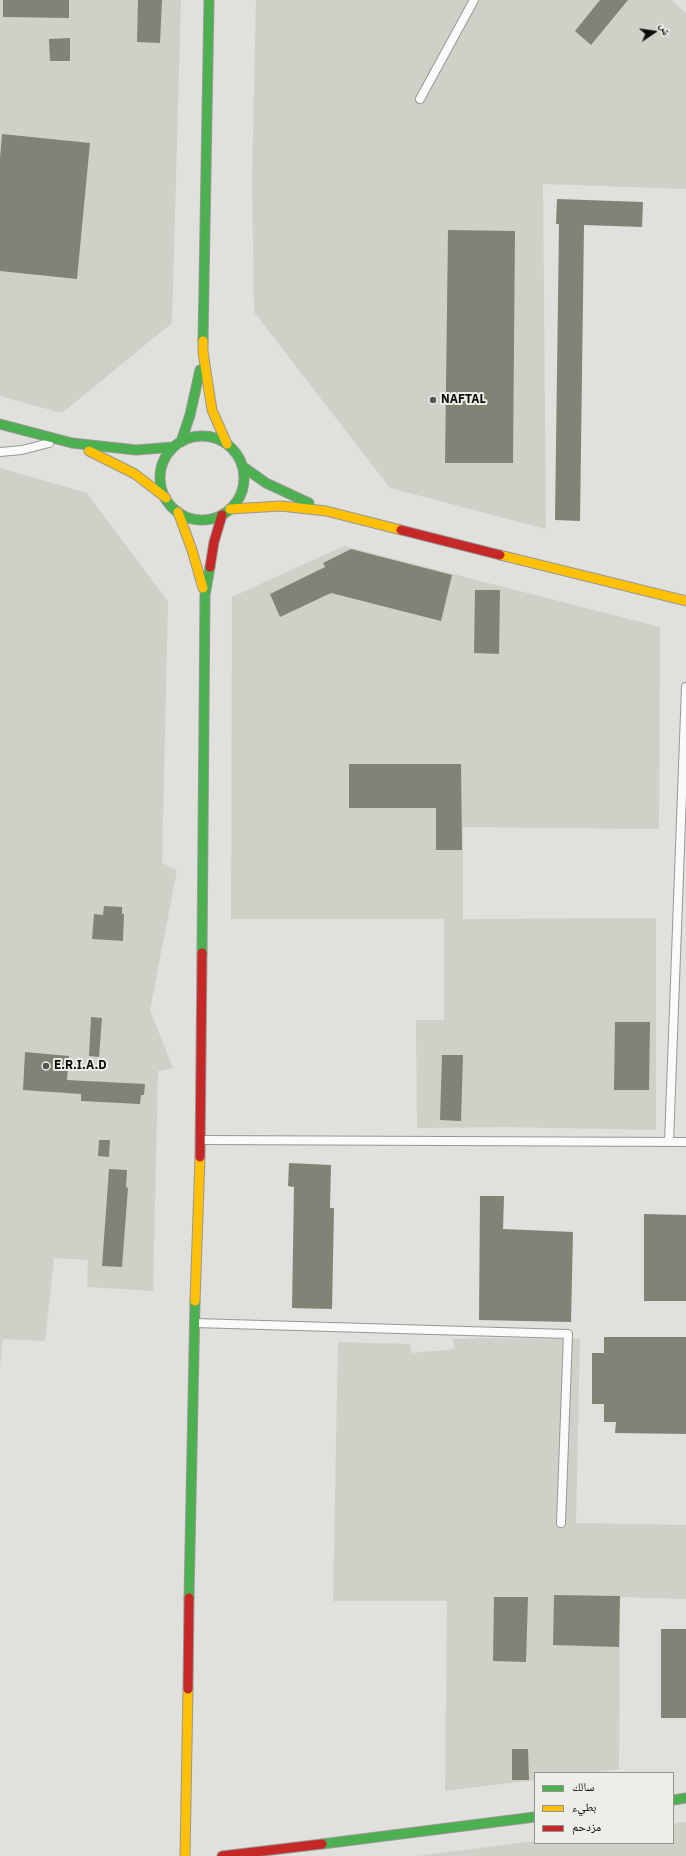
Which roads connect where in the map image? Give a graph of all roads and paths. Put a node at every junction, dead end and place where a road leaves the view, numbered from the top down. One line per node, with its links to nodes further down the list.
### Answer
1 (209, 0): 4 (street)
2 (474, 0): 3 (lane)
3 (420, 99)
4 (203, 352): 8 (street); 9 (street)
5 (0, 424): 6 (street)
6 (59, 440): 7 (street); 10 (lane)
7 (72, 443): 8 (street); 12 (street)
8 (178, 444): 9 (street); 12 (street)
9 (227, 444): 11 (street)
10 (0, 452)
11 (242, 466): 13 (street); 15 (street)
12 (166, 498): 14 (street)
13 (326, 511): 15 (street); 17 (street)
14 (178, 512): 15 (street); 16 (street)
15 (226, 512): 16 (street)
16 (205, 595): 19 (street)
17 (686, 600)
18 (686, 687): 20 (lane)
19 (201, 1140): 20 (lane); 22 (street)
20 (669, 1142): 21 (lane)
21 (686, 1142)
22 (194, 1323): 23 (lane); 27 (street)
23 (561, 1523)
24 (686, 1798): 25 (street)
25 (674, 1800)
26 (534, 1817): 28 (street)
27 (185, 1856)
28 (222, 1856)

